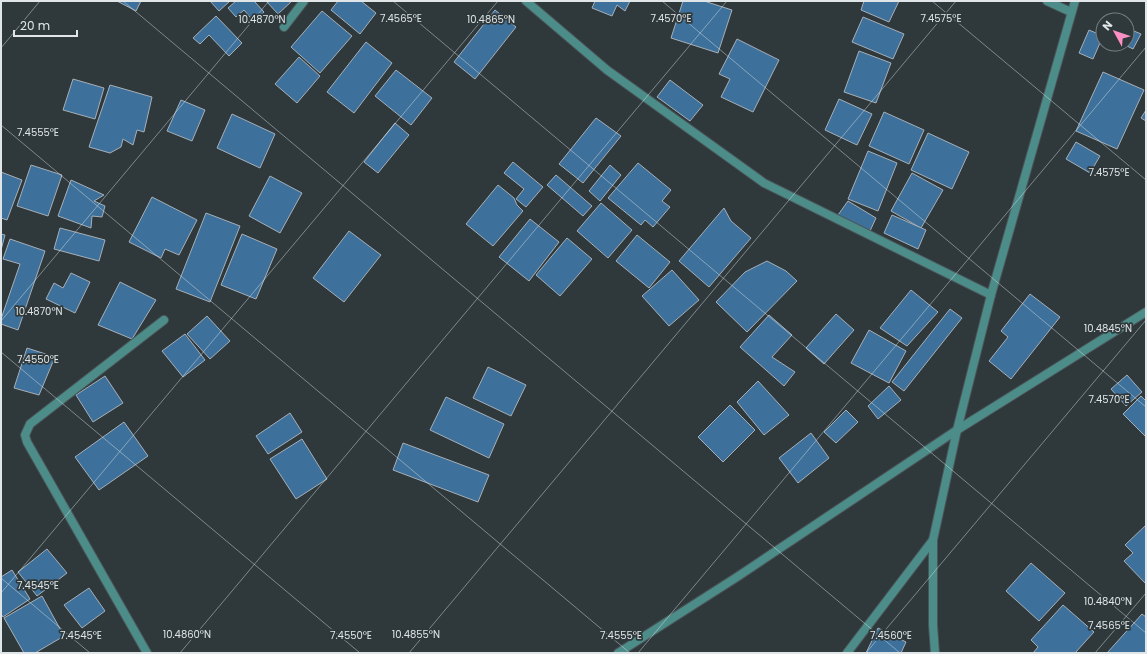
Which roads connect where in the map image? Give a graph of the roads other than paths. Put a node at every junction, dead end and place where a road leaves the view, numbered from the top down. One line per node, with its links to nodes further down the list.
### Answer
1 (304, 1): 6 (street)
2 (1047, 1): 5 (street)
3 (1075, 1): 5 (street)
4 (528, 2): 7 (street)
5 (1071, 12): 7 (street)
6 (284, 27)
7 (991, 295): 10 (street)
8 (1146, 312): 10 (street)
9 (164, 320): 12 (street)
10 (957, 430): 11 (street); 13 (street)
11 (933, 540): 14 (street); 15 (street)
12 (147, 653)
13 (618, 653)
14 (847, 653)
15 (935, 653)

